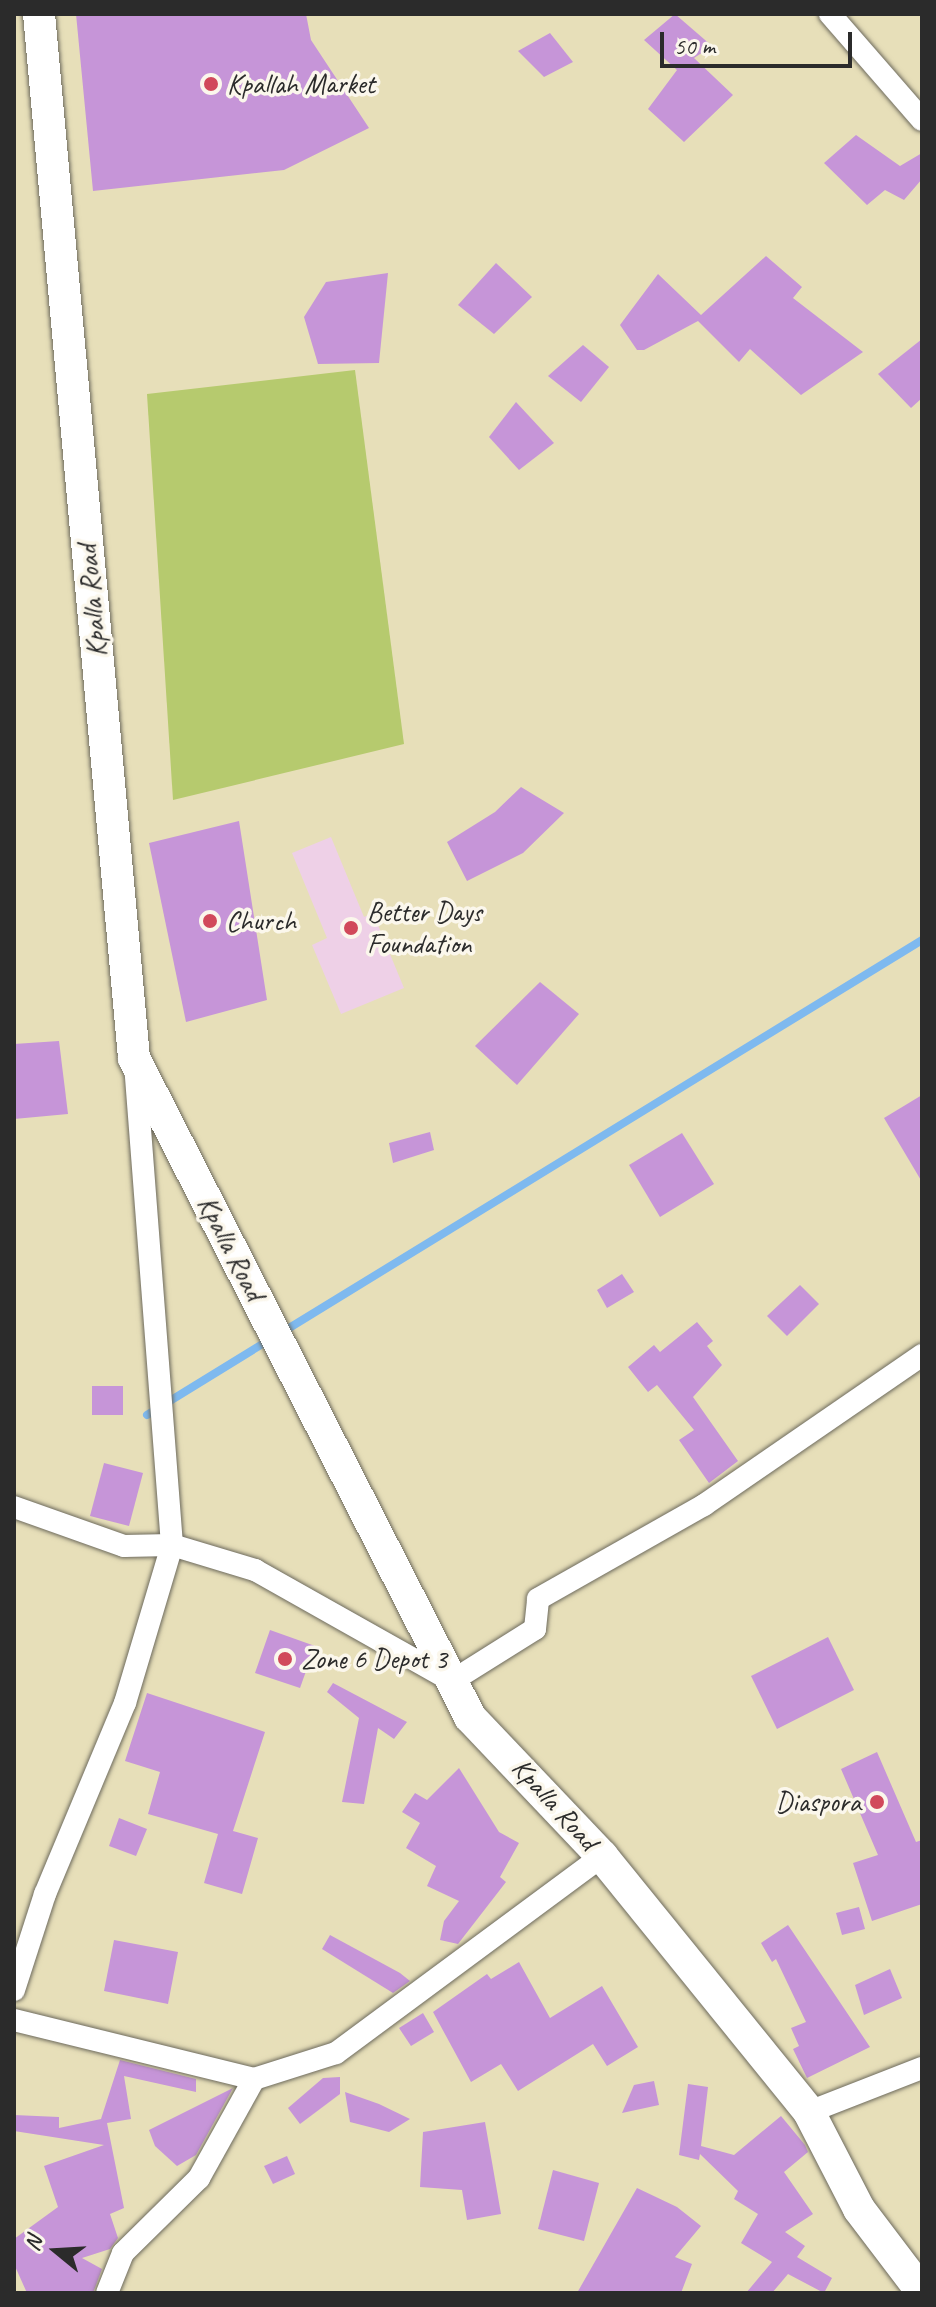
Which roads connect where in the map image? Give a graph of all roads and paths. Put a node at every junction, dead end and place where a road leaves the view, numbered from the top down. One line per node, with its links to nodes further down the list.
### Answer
1 (39, 14): 4 (street, Kpalla Road)
2 (830, 14): 3 (street)
3 (922, 120)
4 (134, 1058): 7 (street); 8 (street, Kpalla Road)
5 (922, 1355): 8 (street)
6 (14, 1507): 7 (street)
7 (172, 1545): 8 (street); 10 (street)
8 (452, 1681): 9 (street, Kpalla Road)
9 (602, 1856): 13 (street); 14 (street, Kpalla Road)
10 (14, 1990)
11 (14, 2020): 13 (street)
12 (922, 2068): 14 (street)
13 (254, 2079): 16 (street)
14 (809, 2112): 15 (street, Kpalla Road)
15 (922, 2292)
16 (107, 2293)

